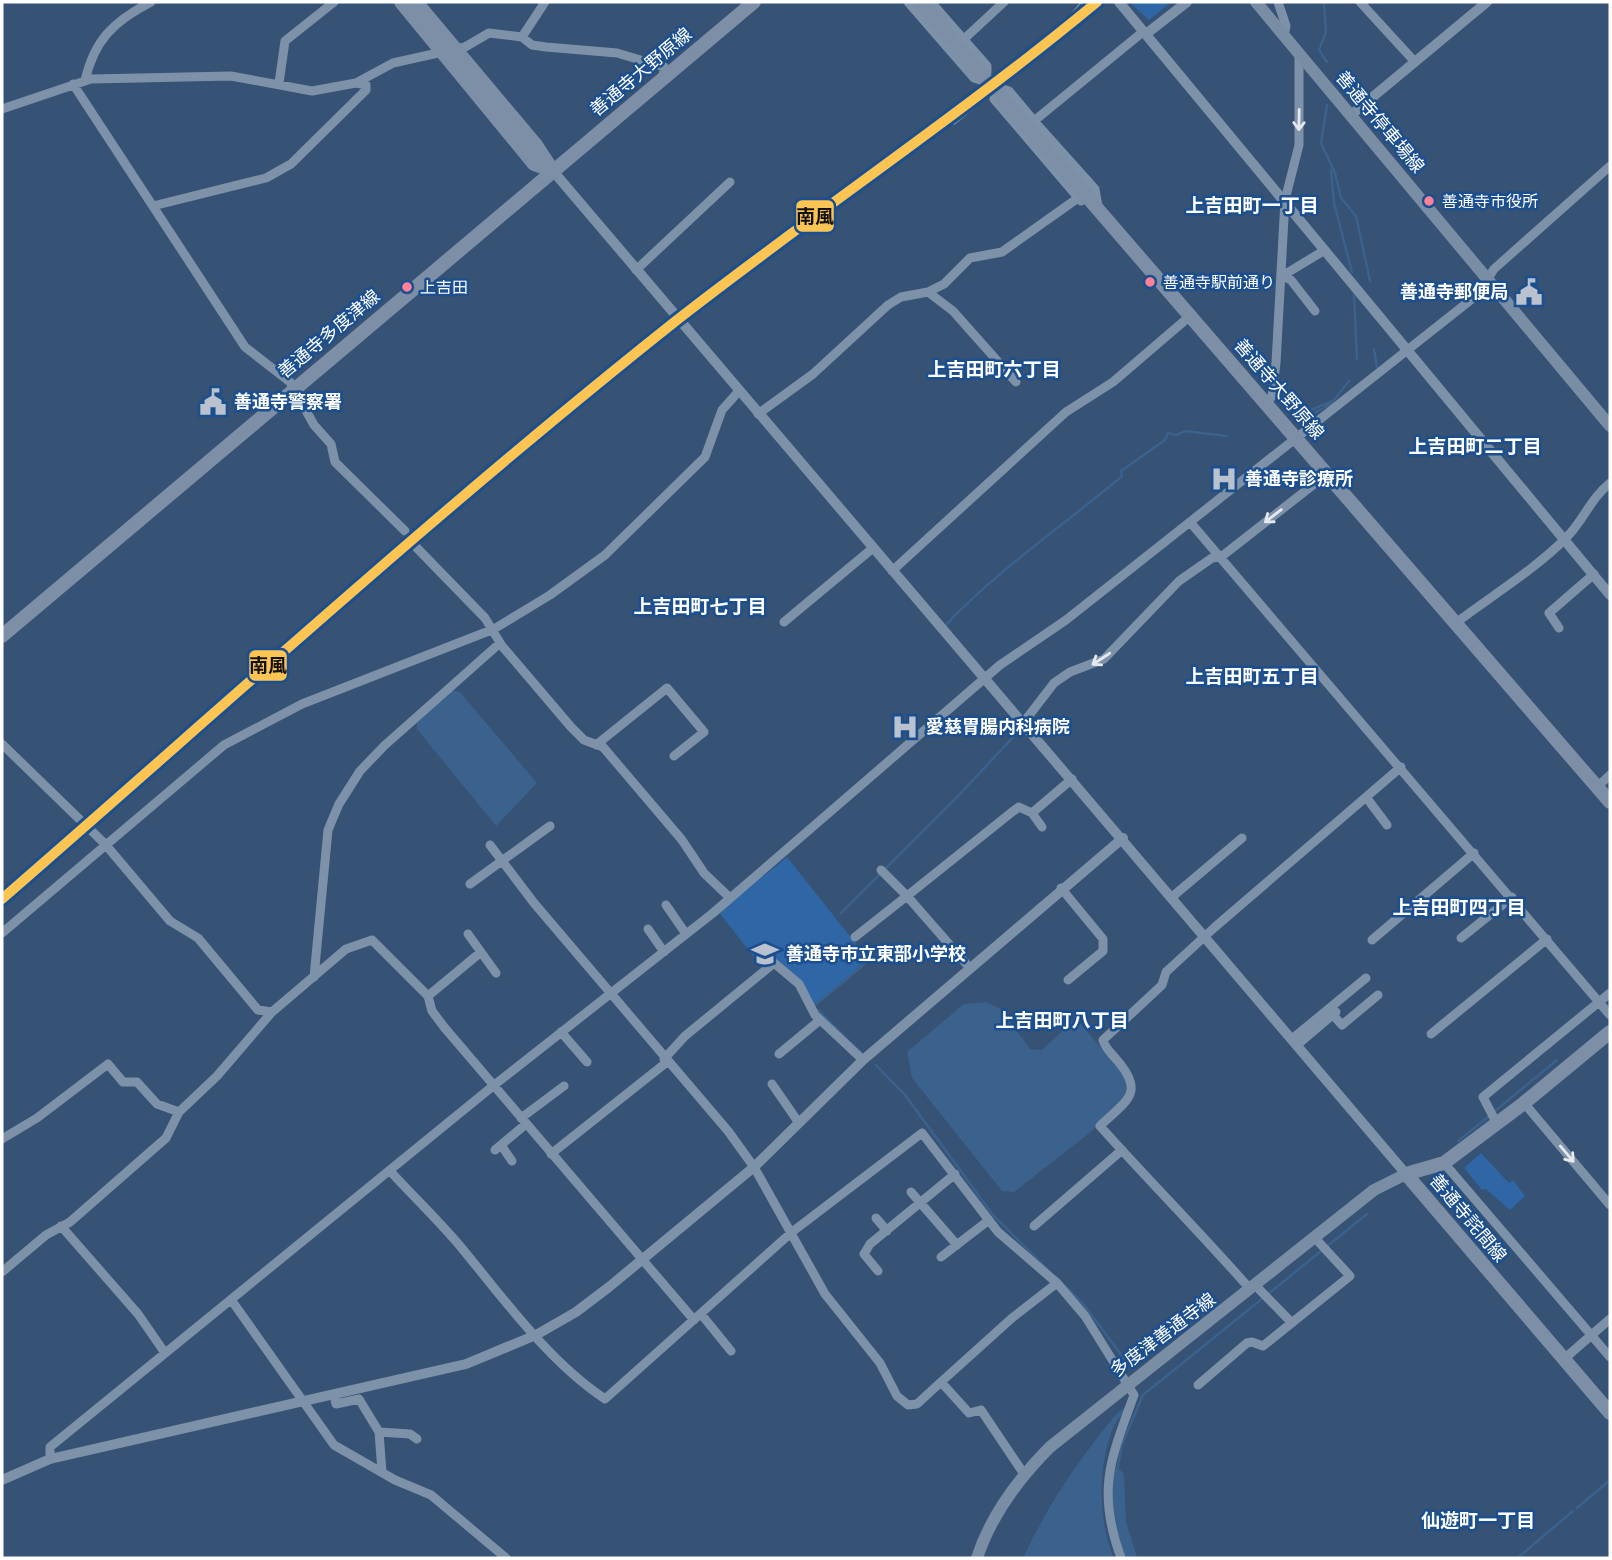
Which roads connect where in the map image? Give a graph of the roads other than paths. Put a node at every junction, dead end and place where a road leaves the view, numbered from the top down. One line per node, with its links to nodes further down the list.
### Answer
1 (151, 2): 24 (street)
2 (334, 2): 25 (street)
3 (401, 2): 20 (main road)
4 (416, 2): 20 (main road)
5 (545, 2): 18 (street)
6 (754, 2): 23 (main road, 善通寺大野原線)
7 (1004, 2): 19 (street)
8 (1119, 2): 16 (street)
9 (1187, 2): 16 (street)
10 (1256, 2): 15 (main road, 善通寺停車場線)
11 (1360, 2): 22 (street)
12 (1487, 2): 22 (street)
13 (920, 3): 19 (street); 19 (street); 37 (main road, 善通寺大野原線, bridge)
14 (1279, 4): 15 (street); 17 (street)
15 (1268, 15): 17 (main road, 善通寺停車場線)
16 (1145, 32): 30 (street); 35 (street)
17 (1284, 35): 21 (main road, 善通寺停車場線)
18 (523, 37): 20 (street); 23 (street)
19 (963, 40)
20 (448, 49): 26 (street); 32 (main road)
21 (1299, 52): 29 (main road, 善通寺停車場線); 35 (street, one-way to 35)
22 (1415, 62): 29 (street)
23 (663, 80): 32 (main road, 善通寺大野原線)
24 (85, 81): 25 (street); 27 (street)
25 (279, 83): 26 (street)
26 (356, 83): 36 (street)
27 (74, 84): 28 (street); 36 (street)
28 (2, 109)
29 (1352, 115): 41 (main road, 善通寺停車場線)
30 (1034, 121): 34 (street); 37 (street)
31 (1610, 166): 41 (street)
32 (552, 171): 39 (street); 47 (main road, 善通寺多度津線)
33 (730, 182): 39 (street)
34 (1078, 198): 37 (street); 42 (street)
35 (1285, 200): 38 (street); 40 (street)
36 (153, 206): 47 (street)
37 (1099, 208): 44 (main road, 善通寺大野原線)
38 (1325, 250): 40 (street); 45 (street)
39 (636, 270): 48 (street)
40 (1282, 276): 43 (street); 49 (street)
41 (1486, 278): 45 (street); 51 (main road, 善通寺停車場線)
42 (928, 292): 46 (street); 50 (street)
43 (1315, 311)
44 (1191, 316): 49 (main road, 善通寺大野原線); 61 (street)
45 (1406, 351): 52 (street); 57 (street)
46 (1016, 382)
47 (295, 389): 56 (street); 68 (main road, 善通寺多度津線)
48 (739, 391): 50 (street); 67 (street)
49 (1267, 403): 52 (main road, 善通寺大野原線)
50 (758, 414): 59 (street)
51 (1610, 425)
52 (1298, 439): 53 (main road, 善通寺大野原線); 55 (street)
53 (1327, 474): 60 (street, one-way to 60); 65 (main road, 善通寺大野原線)
54 (1610, 483): 57 (street)
55 (1190, 522): 60 (street); 70 (street)
56 (405, 531)
57 (1565, 539): 62 (street); 65 (street)
58 (415, 546): 67 (street)
59 (873, 548): 61 (street); 64 (street)
60 (1221, 558): 71 (street, one-way to 71); 75 (street)
61 (892, 571): 70 (street)
62 (1594, 574): 63 (street); 66 (street)
63 (1610, 595)
64 (784, 622)
65 (1457, 622): 78 (main road, 善通寺大野原線)
66 (1559, 628)
67 (494, 629): 69 (street); 87 (street)
68 (2, 636)
69 (500, 643): 73 (street); 112 (street)
70 (986, 677): 71 (street); 97 (street)
71 (1024, 722): 77 (street)
72 (2, 744): 87 (street)
73 (596, 745): 74 (street); 97 (street)
74 (674, 756)
75 (1401, 767): 79 (street); 89 (street)
76 (1610, 775): 78 (street)
77 (1072, 779): 81 (street); 85 (street)
78 (1597, 787): 80 (main road, 善通寺大野原線)
79 (1366, 797): 82 (street); 103 (street)
80 (1610, 802)
81 (1031, 813): 84 (street); 94 (street)
82 (1387, 825)
83 (550, 827): 90 (street)
84 (1042, 827)
85 (1123, 838): 93 (street); 95 (street)
86 (1242, 838): 95 (street)
87 (106, 844): 100 (street); 120 (street)
88 (490, 845): 90 (street)
89 (1474, 853): 96 (street); 107 (street)
90 (502, 861): 92 (street); 115 (street)
91 (883, 871): 94 (street)
92 (470, 884)
93 (1061, 888): 110 (street); 114 (street)
94 (907, 896): 104 (street); 110 (street)
95 (1172, 897): 103 (street)
96 (1512, 897): 105 (street); 106 (street)
97 (730, 898): 102 (street)
98 (666, 905): 102 (street)
99 (648, 929): 109 (street)
100 (2, 933)
101 (468, 934): 108 (street)
102 (686, 934): 109 (street)
103 (1205, 936): 126 (street); 140 (street)
104 (855, 937)
105 (1461, 938)
106 (1547, 939): 119 (street); 125 (street)
107 (1372, 940)
108 (481, 952): 111 (street); 118 (street)
109 (664, 952): 115 (street)
110 (968, 967): 129 (street)
111 (496, 973)
112 (314, 977): 118 (street); 120 (street)
113 (1366, 978): 126 (street)
114 (1068, 980)
115 (612, 993): 123 (street); 128 (street)
116 (1610, 993): 119 (street)
117 (1378, 995): 126 (street)
118 (428, 996): 132 (street)
119 (1599, 1001): 121 (street); 138 (street)
120 (272, 1012): 135 (street)
121 (1610, 1014)
122 (820, 1020): 127 (street); 128 (street); 129 (street)
123 (561, 1032): 130 (street); 132 (street)
124 (1610, 1032): 134 (main road, 善通寺詫間線)
125 (1431, 1034)
126 (1294, 1042): 147 (street)
127 (779, 1054)
128 (666, 1060): 141 (street); 144 (street)
129 (863, 1060): 137 (street)
130 (587, 1062)
131 (772, 1084): 137 (street)
132 (493, 1086): 136 (street); 145 (street)
133 (564, 1086): 136 (street)
134 (1524, 1103): 138 (main road, 善通寺詫間線); 150 (street, one-way to 150)
135 (179, 1112): 139 (street); 153 (street)
136 (523, 1121): 141 (street); 142 (street)
137 (799, 1123): 144 (street)
138 (1497, 1124): 143 (main road, 善通寺詫間線)
139 (2, 1139)
140 (1122, 1150): 154 (street); 164 (street)
141 (551, 1154): 160 (street)
142 (512, 1161)
143 (1444, 1163): 147 (main road, 善通寺詫間線); 170 (street)
144 (754, 1167): 156 (street); 160 (street)
145 (390, 1171): 165 (street); 169 (street)
146 (955, 1174): 149 (street); 152 (street); 156 (street)
147 (1406, 1174): 158 (main road, 多度津善通寺線); 174 (main road, 善通寺詫間線)
148 (911, 1192): 149 (street)
149 (920, 1203): 155 (street); 157 (street)
150 (1610, 1205)
151 (876, 1218): 155 (street)
152 (989, 1220): 157 (street); 163 (street)
153 (61, 1226): 162 (street); 172 (street)
154 (1034, 1226)
155 (887, 1231): 161 (street)
156 (792, 1232): 166 (street); 175 (street)
157 (957, 1245): 159 (street)
158 (1321, 1245): 164 (main road, 多度津善通寺線); 168 (street)
159 (941, 1257)
160 (642, 1260): 166 (street); 169 (street)
161 (878, 1271)
162 (2, 1272)
163 (1057, 1283): 175 (street); 176 (street)
164 (1259, 1292): 168 (street); 176 (main road, 多度津善通寺線)
165 (232, 1301): 172 (street); 179 (street)
166 (697, 1317): 169 (street); 171 (street)
167 (1610, 1319): 170 (street)
168 (1292, 1323): 177 (street)
169 (536, 1335): 178 (street)
170 (1591, 1336): 173 (street); 174 (street)
171 (731, 1350)
172 (165, 1353): 183 (street)
173 (1610, 1357)
174 (1564, 1359): 180 (main road, 善通寺詫間線)
175 (941, 1382): 185 (street)
176 (1128, 1384): 185 (main road, 多度津善通寺線); 189 (street)
177 (1198, 1385)
178 (334, 1395): 179 (street); 181 (street)
179 (303, 1402): 183 (street); 184 (street)
180 (1610, 1413)
181 (379, 1432): 182 (street); 184 (street)
182 (417, 1438)
183 (50, 1459): 186 (street)
184 (382, 1472): 187 (street)
185 (1024, 1474): 188 (main road, 多度津善通寺線)
186 (2, 1480)
187 (506, 1558)
188 (977, 1558)
189 (1121, 1558)

